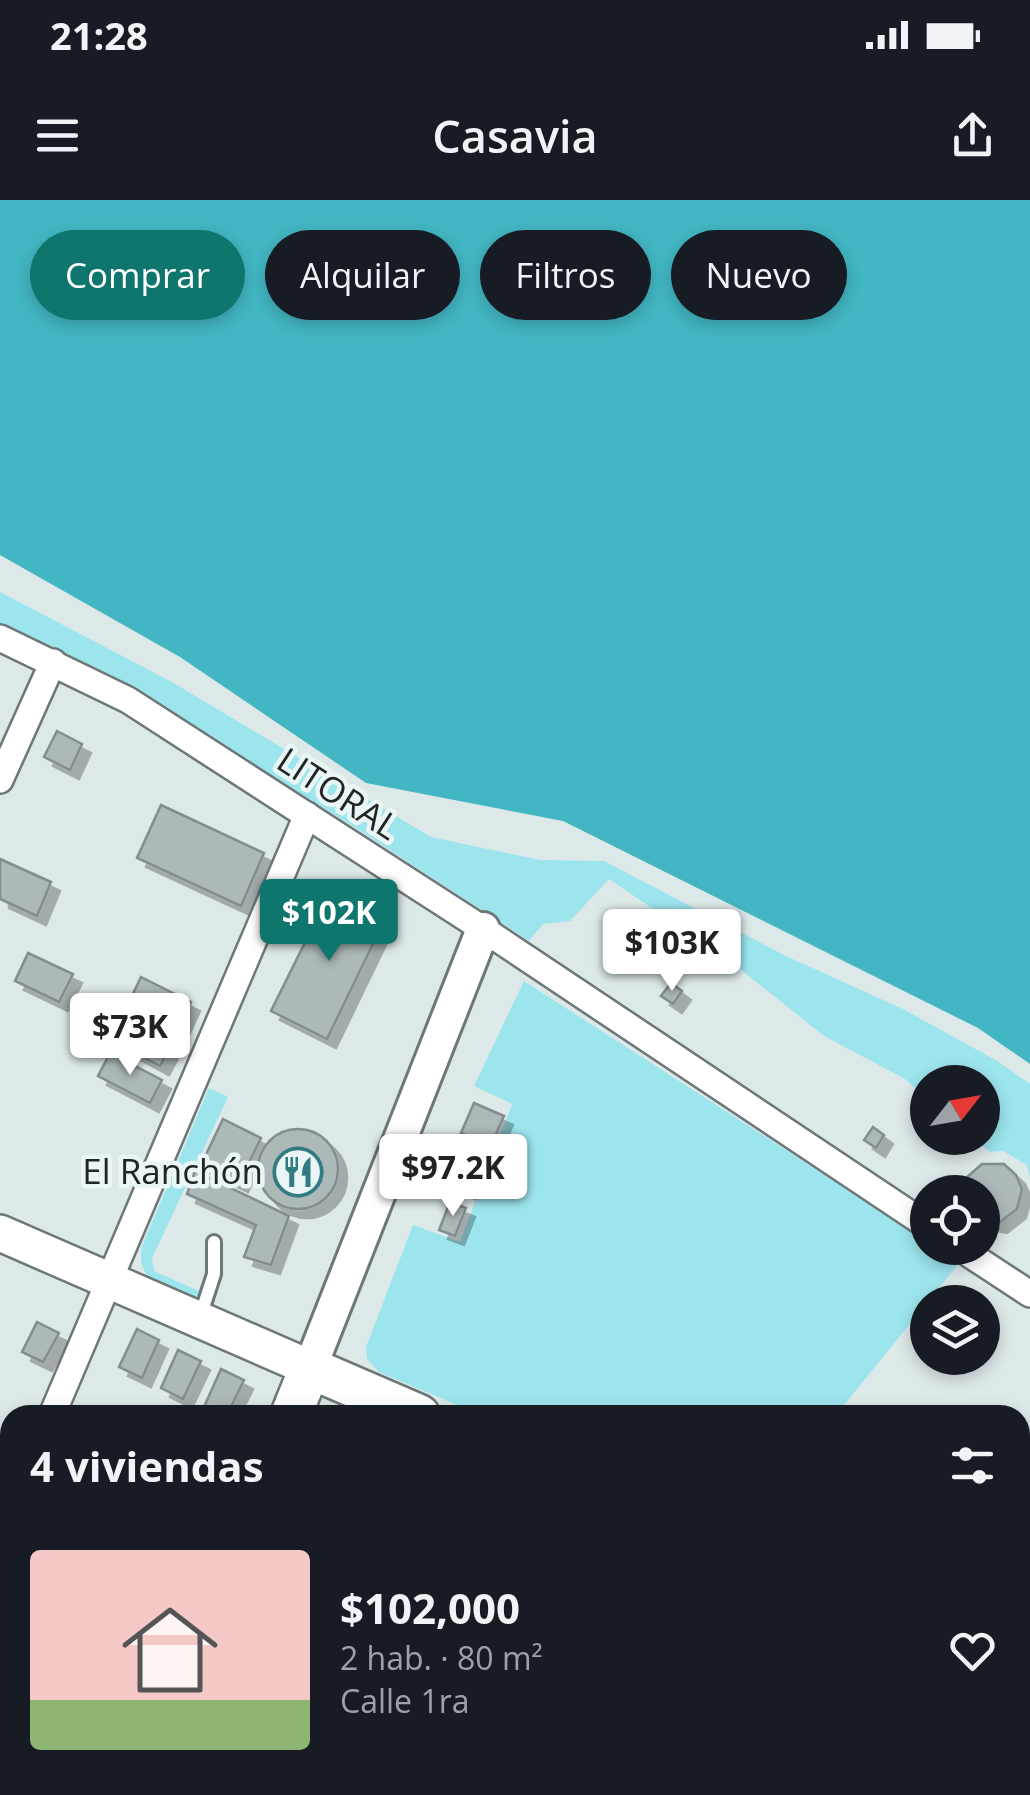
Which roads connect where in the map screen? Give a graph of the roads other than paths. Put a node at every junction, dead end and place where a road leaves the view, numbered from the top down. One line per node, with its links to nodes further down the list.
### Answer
1 (0, 638): 2 (street, LITORAL)
2 (52, 662): 3 (street); 4 (street, LITORAL)
3 (0, 780)
4 (307, 816): 5 (street, LITORAL); 10 (street)
5 (483, 929): 6 (street, LITORAL); 13 (street)
6 (910, 1214)
7 (0, 1233): 10 (main road)
8 (214, 1242): 12 (lane)
9 (986, 1265): 11 (street)
10 (110, 1281): 12 (main road); 14 (street)
11 (1030, 1294)
12 (199, 1320): 13 (main road)
13 (310, 1368): 15 (main road); 16 (main road)
14 (56, 1405)
15 (294, 1405)
16 (395, 1405)

